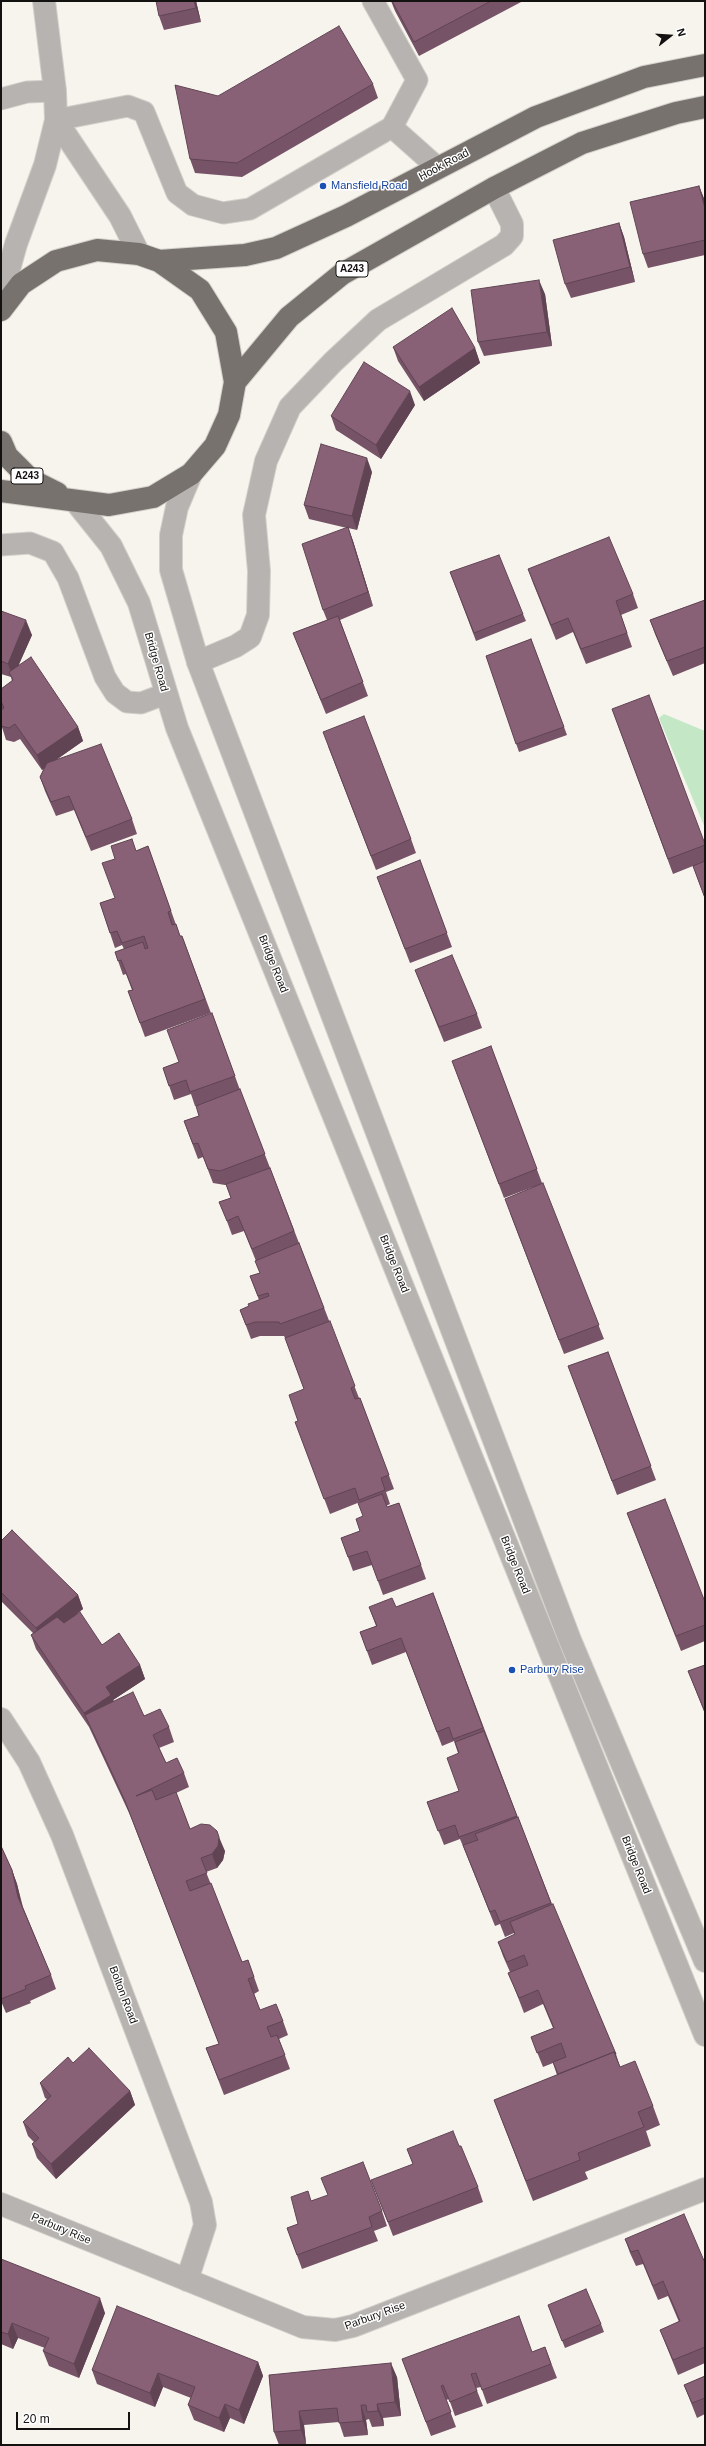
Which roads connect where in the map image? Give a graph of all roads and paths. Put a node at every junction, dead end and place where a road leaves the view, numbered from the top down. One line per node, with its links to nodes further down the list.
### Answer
1 (44, 1): 4 (street)
2 (373, 1): 8 (lane)
3 (705, 65): 9 (highway, Hook Road / A243)
4 (55, 91): 5 (lane); 7 (street)
5 (1, 99)
6 (705, 107): 10 (highway, A243)
7 (56, 120): 8 (lane); 11 (street); 13 (street)
8 (392, 127): 9 (lane)
9 (438, 168): 12 (highway, Hook Road / A243)
10 (494, 188): 15 (highway, A243); 21 (street)
11 (139, 254): 12 (highway, A243); 14 (highway, A243)
12 (160, 261): 15 (highway, A243)
13 (1, 298)
14 (1, 310)
15 (235, 382): 17 (highway, A243)
16 (1, 442): 19 (highway, A243)
17 (191, 474): 19 (highway, A243); 21 (street)
18 (1, 491): 19 (highway, A243)
19 (70, 499): 22 (street, Bridge Road)
20 (1, 545): 22 (lane)
21 (198, 662): 24 (street)
22 (165, 694): 25 (street, Bridge Road)
23 (1, 1719): 28 (street, Bolton Road)
24 (705, 1961)
25 (705, 2035)
26 (705, 2189): 28 (street, Parbury Rise)
27 (1, 2204): 28 (street, Parbury Rise)
28 (187, 2280)

